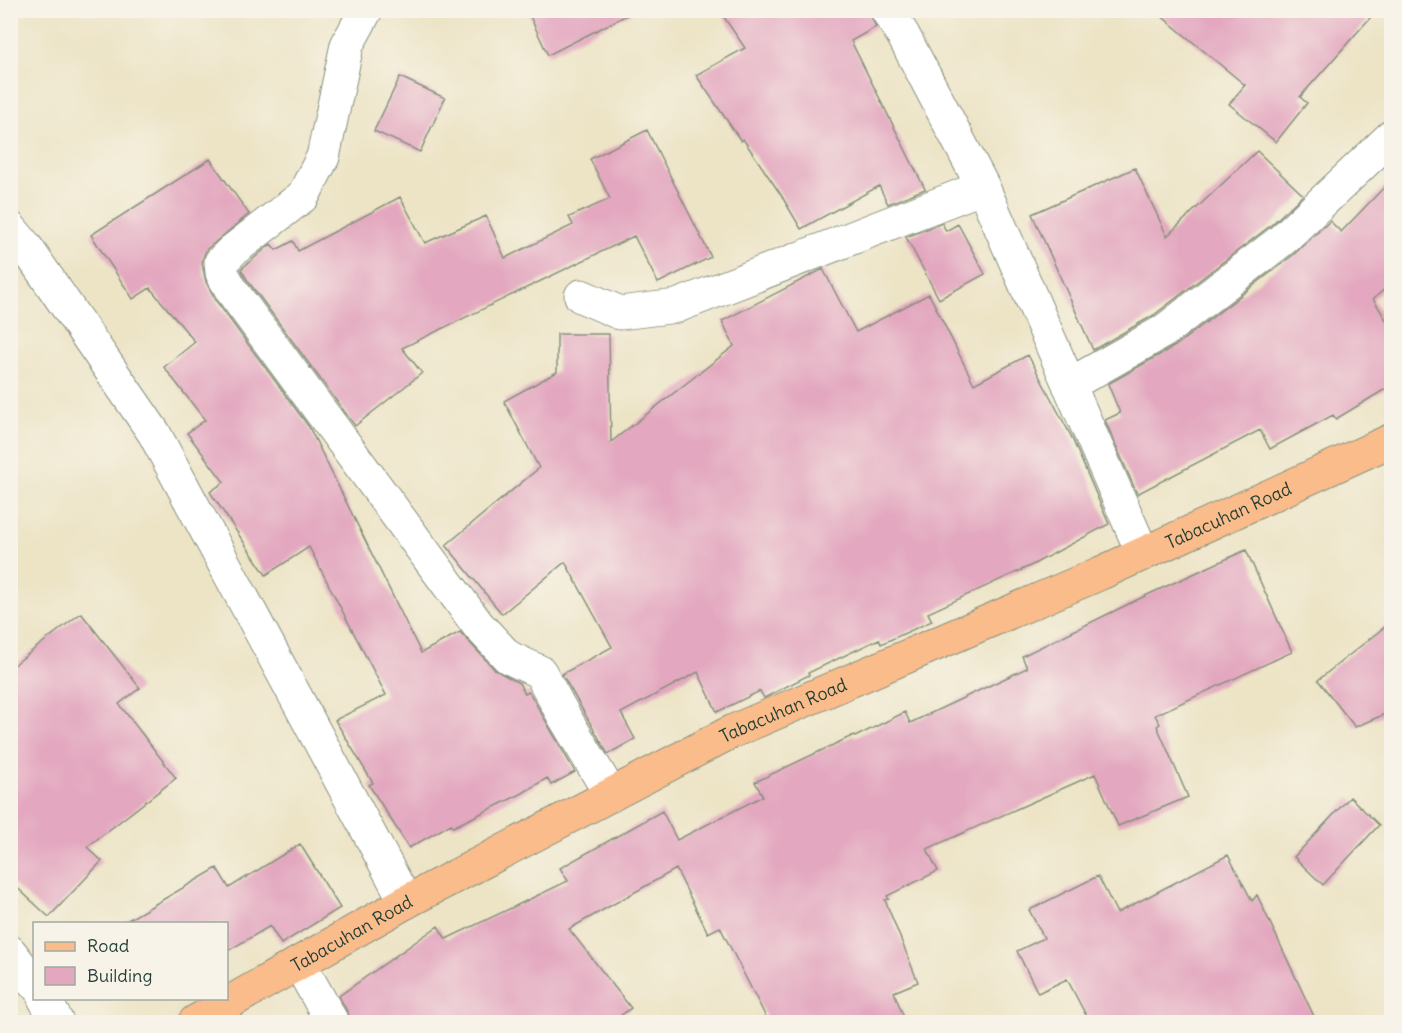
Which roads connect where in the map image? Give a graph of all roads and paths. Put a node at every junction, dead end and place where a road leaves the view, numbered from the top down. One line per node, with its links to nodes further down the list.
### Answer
1 (366, 10): 10 (street)
2 (887, 10): 4 (street)
3 (1392, 136): 7 (street)
4 (983, 187): 6 (street); 7 (street)
5 (10, 228): 11 (street)
6 (581, 296)
7 (1069, 385): 9 (street)
8 (1392, 440): 9 (main road, Tabacuhan Road)
9 (1143, 554): 10 (main road, Tabacuhan Road)
10 (611, 795): 11 (main road, Tabacuhan Road)
11 (406, 902): 13 (main road, Tabacuhan Road)
12 (10, 952): 14 (street)
13 (299, 963): 17 (main road, Tabacuhan Road); 18 (street)
14 (33, 982)
15 (45, 1000): 16 (street)
16 (57, 1023)
17 (195, 1023)
18 (332, 1023)

